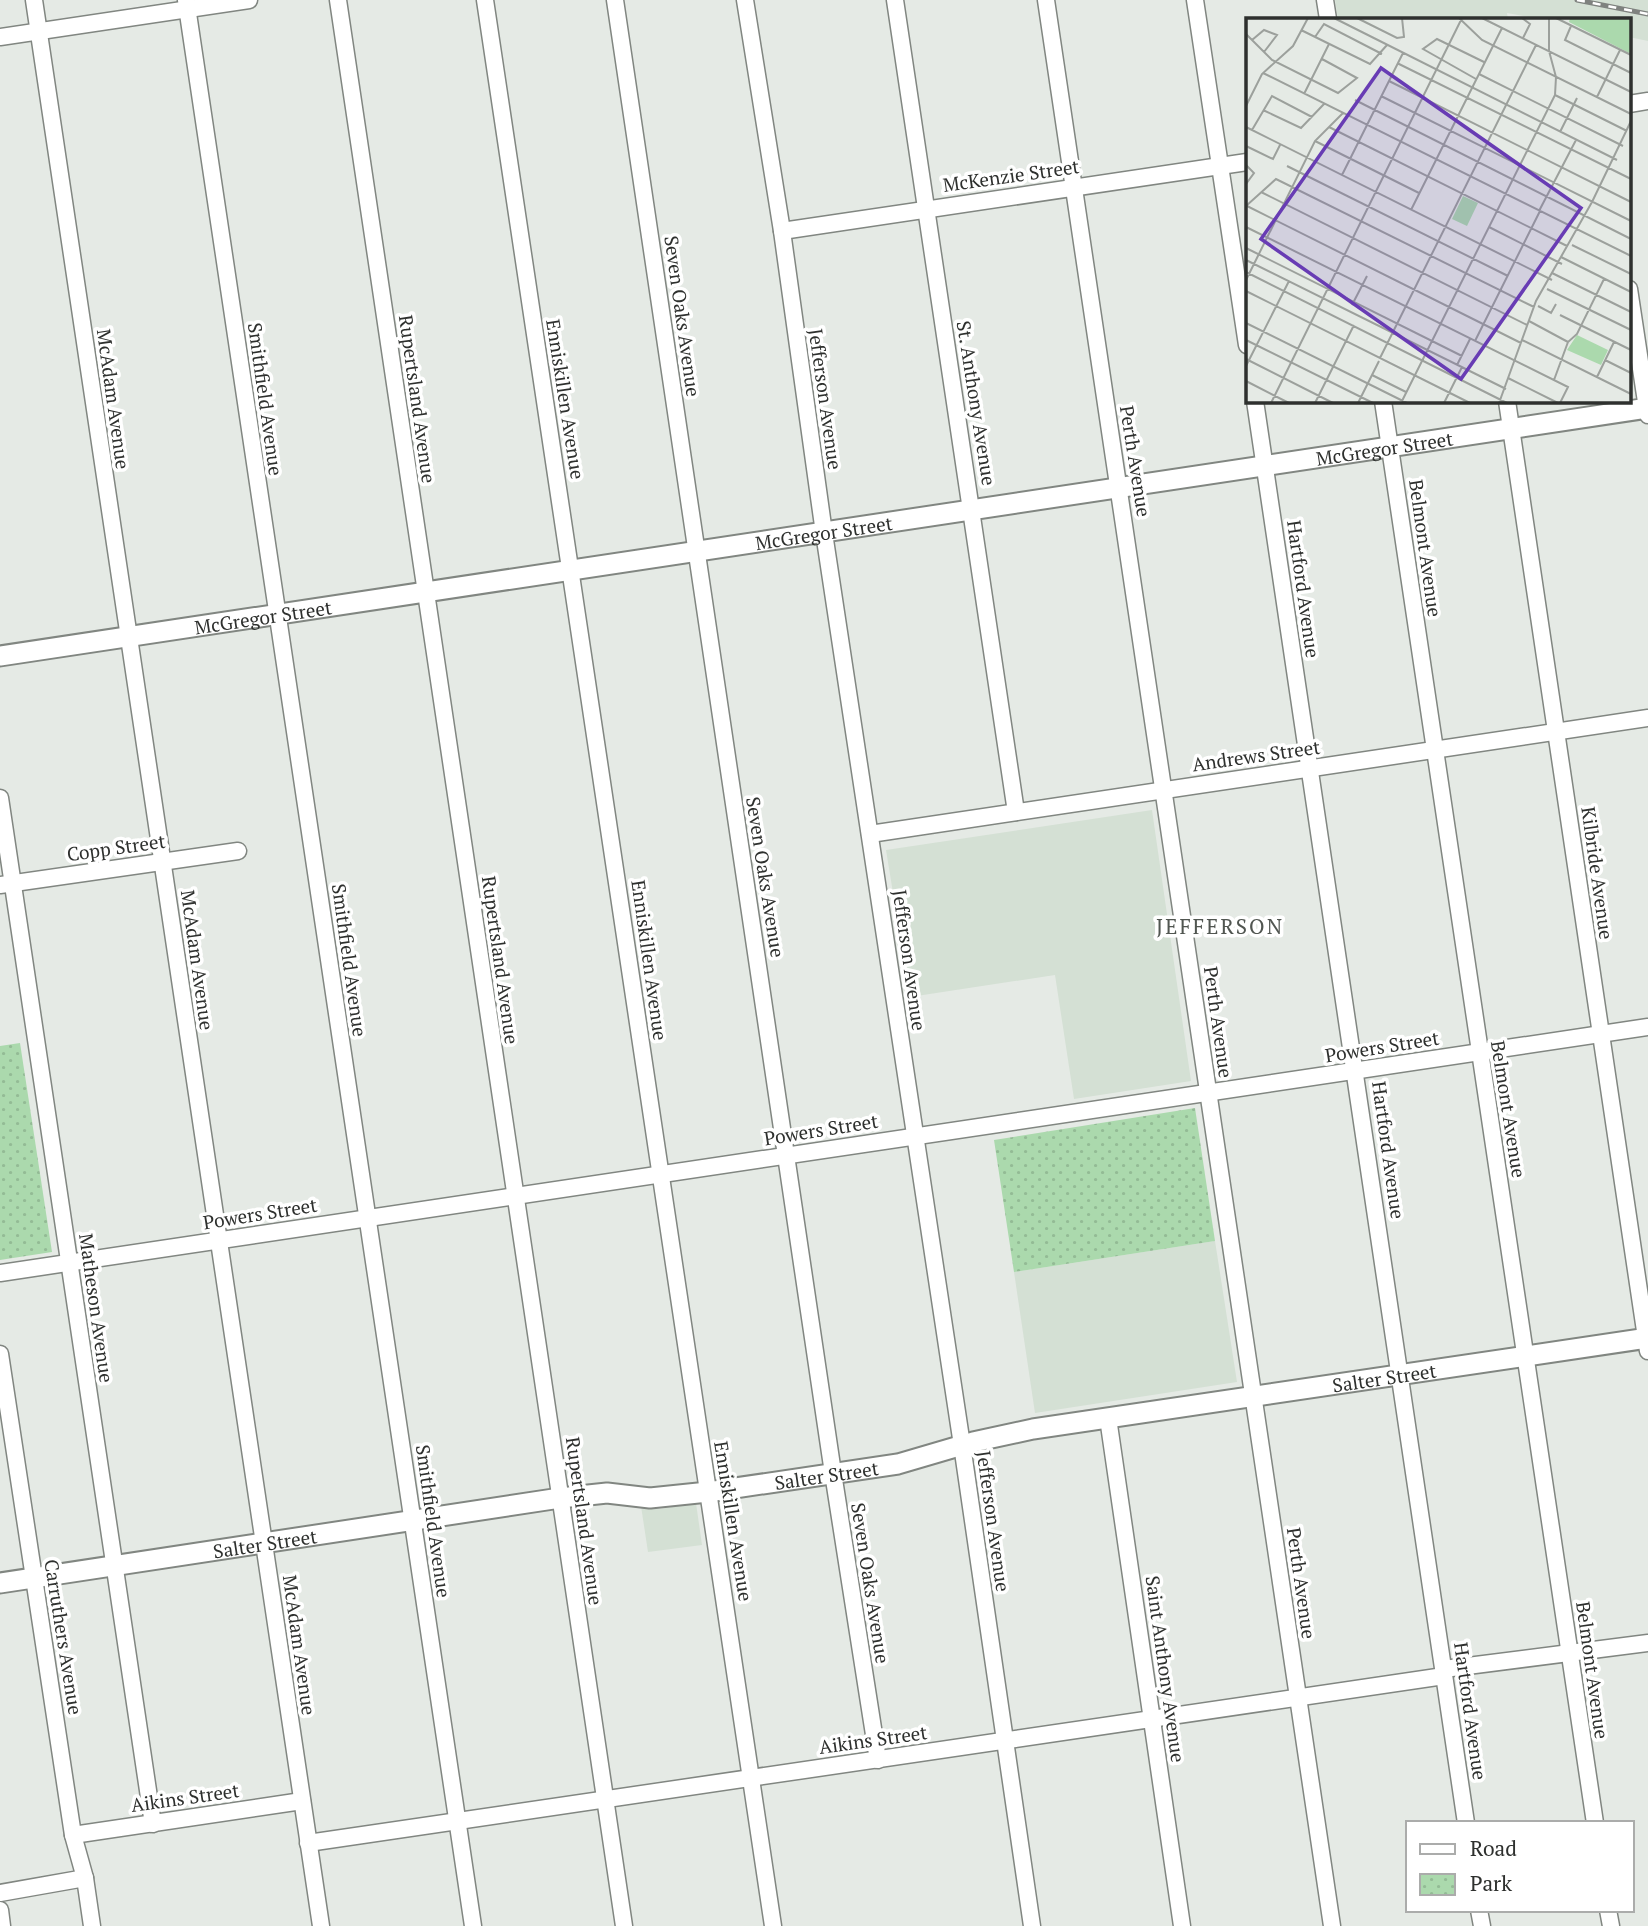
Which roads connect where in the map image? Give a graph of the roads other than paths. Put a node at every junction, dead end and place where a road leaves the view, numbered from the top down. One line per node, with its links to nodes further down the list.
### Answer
1 (34, 0): 13 (street, McAdam Avenue)
2 (249, 0): 11 (street)
3 (338, 0): 36 (street, Rupertsland Avenue)
4 (485, 0): 35 (street, Enniskillen Avenue)
5 (615, 0): 34 (street, Seven Oaks Avenue)
6 (745, 0): 21 (street, Jefferson Avenue)
7 (895, 0): 20 (street, St. Anthony Avenue)
8 (1046, 0): 19 (street, Perth Avenue)
9 (1195, 0): 18 (street)
10 (1325, 0): 12 (street)
11 (187, 5): 13 (street); 37 (street, Smithfield Avenue)
12 (1328, 18)
13 (38, 31): 14 (street); 38 (street, McAdam Avenue)
14 (0, 37)
15 (1648, 101): 16 (street)
16 (1630, 104)
17 (1246, 162): 18 (street, McKenzie Street)
18 (1221, 166): 19 (street, McKenzie Street); 23 (street)
19 (1073, 187): 20 (street, McKenzie Street); 31 (street, Perth Avenue)
20 (926, 208): 21 (street, McKenzie Street); 32 (street, St. Anthony Avenue)
21 (782, 231): 33 (street, Jefferson Avenue)
22 (1630, 295): 27 (street)
23 (1246, 338)
24 (1255, 402): 30 (street, Hartford Avenue)
25 (1383, 402): 29 (street, Belmont Avenue)
26 (1507, 402): 28 (street, Kilbride Avenue)
27 (1648, 410): 28 (main road, McGregor Street)
28 (1511, 429): 29 (main road, McGregor Street); 41 (street, Kilbride Avenue)
29 (1390, 446): 30 (main road, McGregor Street); 42 (street, Belmont Avenue)
30 (1265, 465): 31 (main road, McGregor Street); 43 (street, Hartford Avenue)
31 (1118, 487): 32 (main road, McGregor Street); 44 (street, Perth Avenue)
32 (972, 509): 33 (main road, McGregor Street); 46 (street, St. Anthony Avenue)
33 (824, 533): 34 (main road, McGregor Street); 47 (street, Jefferson Avenue)
34 (696, 551): 35 (main road, McGregor Street); 57 (street, Seven Oaks Avenue)
35 (571, 570): 36 (main road, McGregor Street); 58 (street, Enniskillen Avenue)
36 (425, 590): 37 (main road, McGregor Street); 59 (street, Rupertsland Avenue)
37 (277, 613): 38 (main road, McGregor Street); 60 (street, Smithfield Avenue)
38 (128, 636): 39 (main road, McGregor Street); 49 (street, McAdam Avenue)
39 (0, 656)
40 (1648, 718): 41 (street, Andrews Street)
41 (1556, 732): 42 (street, Andrews Street); 52 (street, Kilbride Avenue)
42 (1435, 750): 43 (street, Andrews Street); 53 (street, Belmont Avenue)
43 (1309, 769): 44 (street, Andrews Street); 54 (street, Hartford Avenue)
44 (1164, 790): 46 (street, Andrews Street); 55 (street, Perth Avenue)
45 (0, 798): 50 (street, Matheson Avenue)
46 (1016, 812): 47 (street, Andrews Street)
47 (870, 834): 56 (street, Jefferson Avenue)
48 (238, 851): 49 (street, Copp Street)
49 (162, 862): 50 (street, Copp Street); 61 (street, McAdam Avenue)
50 (6, 884): 62 (street, Matheson Avenue)
51 (1648, 1027): 52 (street, Powers Street)
52 (1601, 1034): 53 (street, Powers Street); 64 (street, Kilbride Avenue)
53 (1479, 1052): 54 (street, Powers Street); 66 (street, Belmont Avenue)
54 (1356, 1071): 55 (street, Powers Street); 67 (street, Hartford Avenue)
55 (1208, 1093): 56 (street, Powers Street); 68 (street, Perth Avenue)
56 (914, 1137): 57 (street, Powers Street); 70 (street, Jefferson Avenue)
57 (786, 1156): 58 (street, Powers Street); 71 (street, Seven Oaks Avenue)
58 (661, 1175): 59 (street, Powers Street); 72 (street, Enniskillen Avenue)
59 (514, 1196): 60 (street, Powers Street); 73 (street, Rupertsland Avenue)
60 (367, 1219): 61 (street, Powers Street); 74 (street, Smithfield Avenue)
61 (219, 1241): 62 (street, Powers Street); 75 (street, McAdam Avenue)
62 (69, 1263): 63 (street, Powers Street); 76 (street, Matheson Avenue)
63 (0, 1273)
64 (1647, 1342): 66 (main road, Salter Street)
65 (0, 1354): 77 (street, Carruthers Avenue)
66 (1527, 1356): 67 (main road, Salter Street); 80 (street, Belmont Avenue)
67 (1400, 1375): 68 (main road, Salter Street); 81 (street, Hartford Avenue)
68 (1253, 1396): 69 (main road, Salter Street); 82 (street, Perth Avenue)
69 (1108, 1418): 70 (main road, Salter Street); 83 (street, Saint Anthony Avenue)
70 (962, 1445): 71 (main road, Salter Street); 84 (street, Jefferson Avenue)
71 (833, 1473): 72 (main road, Salter Street); 85 (street, Seven Oaks Avenue)
72 (708, 1492): 73 (main road, Salter Street); 86 (street, Enniskillen Avenue)
73 (560, 1498): 74 (main road, Salter Street); 87 (street, Rupertsland Avenue)
74 (413, 1520): 75 (main road, Salter Street); 89 (street, Smithfield Avenue)
75 (264, 1544): 76 (main road, Salter Street); 88 (street, McAdam Avenue)
76 (114, 1564): 77 (main road, Salter Street); 92 (street, Matheson Avenue)
77 (34, 1578): 78 (main road, Salter Street); 93 (street, Carruthers Avenue)
78 (0, 1583)
79 (1648, 1643): 80 (street, Aikins Street)
80 (1568, 1652): 81 (street, Aikins Street); 91 (street, Belmont Avenue)
81 (1444, 1672): 82 (street, Aikins Street); 90 (street, Hartford Avenue)
82 (1298, 1697): 83 (street, Aikins Street); 106 (street, Perth Avenue)
83 (1152, 1720): 84 (street, Aikins Street); 105 (street, Saint Anthony Avenue)
84 (1004, 1741): 85 (street, Aikins Street); 104 (street, Jefferson Avenue)
85 (878, 1760): 86 (street, Aikins Street)
86 (751, 1778): 87 (street, Aikins Street); 103 (street, Enniskillen Avenue)
87 (605, 1799): 89 (street, Aikins Street); 102 (street, Rupertsland Avenue)
88 (302, 1801): 92 (street, Aikins Street); 94 (street, McAdam Avenue)
89 (457, 1820): 94 (street, Aikins Street); 101 (street, Smithfield Avenue)
90 (1466, 1821)
91 (1595, 1821)
92 (153, 1824): 93 (street, Aikins Street)
93 (74, 1835): 95 (street, Carruthers Avenue)
94 (308, 1843): 100 (street, McAdam Avenue)
95 (85, 1878): 96 (street); 99 (street, Carruthers Avenue)
96 (0, 1893)
97 (0, 1910): 98 (street)
98 (2, 1926)
99 (92, 1926)
100 (321, 1926)
101 (473, 1926)
102 (624, 1926)
103 (773, 1926)
104 (1032, 1926)
105 (1182, 1926)
106 (1332, 1926)

